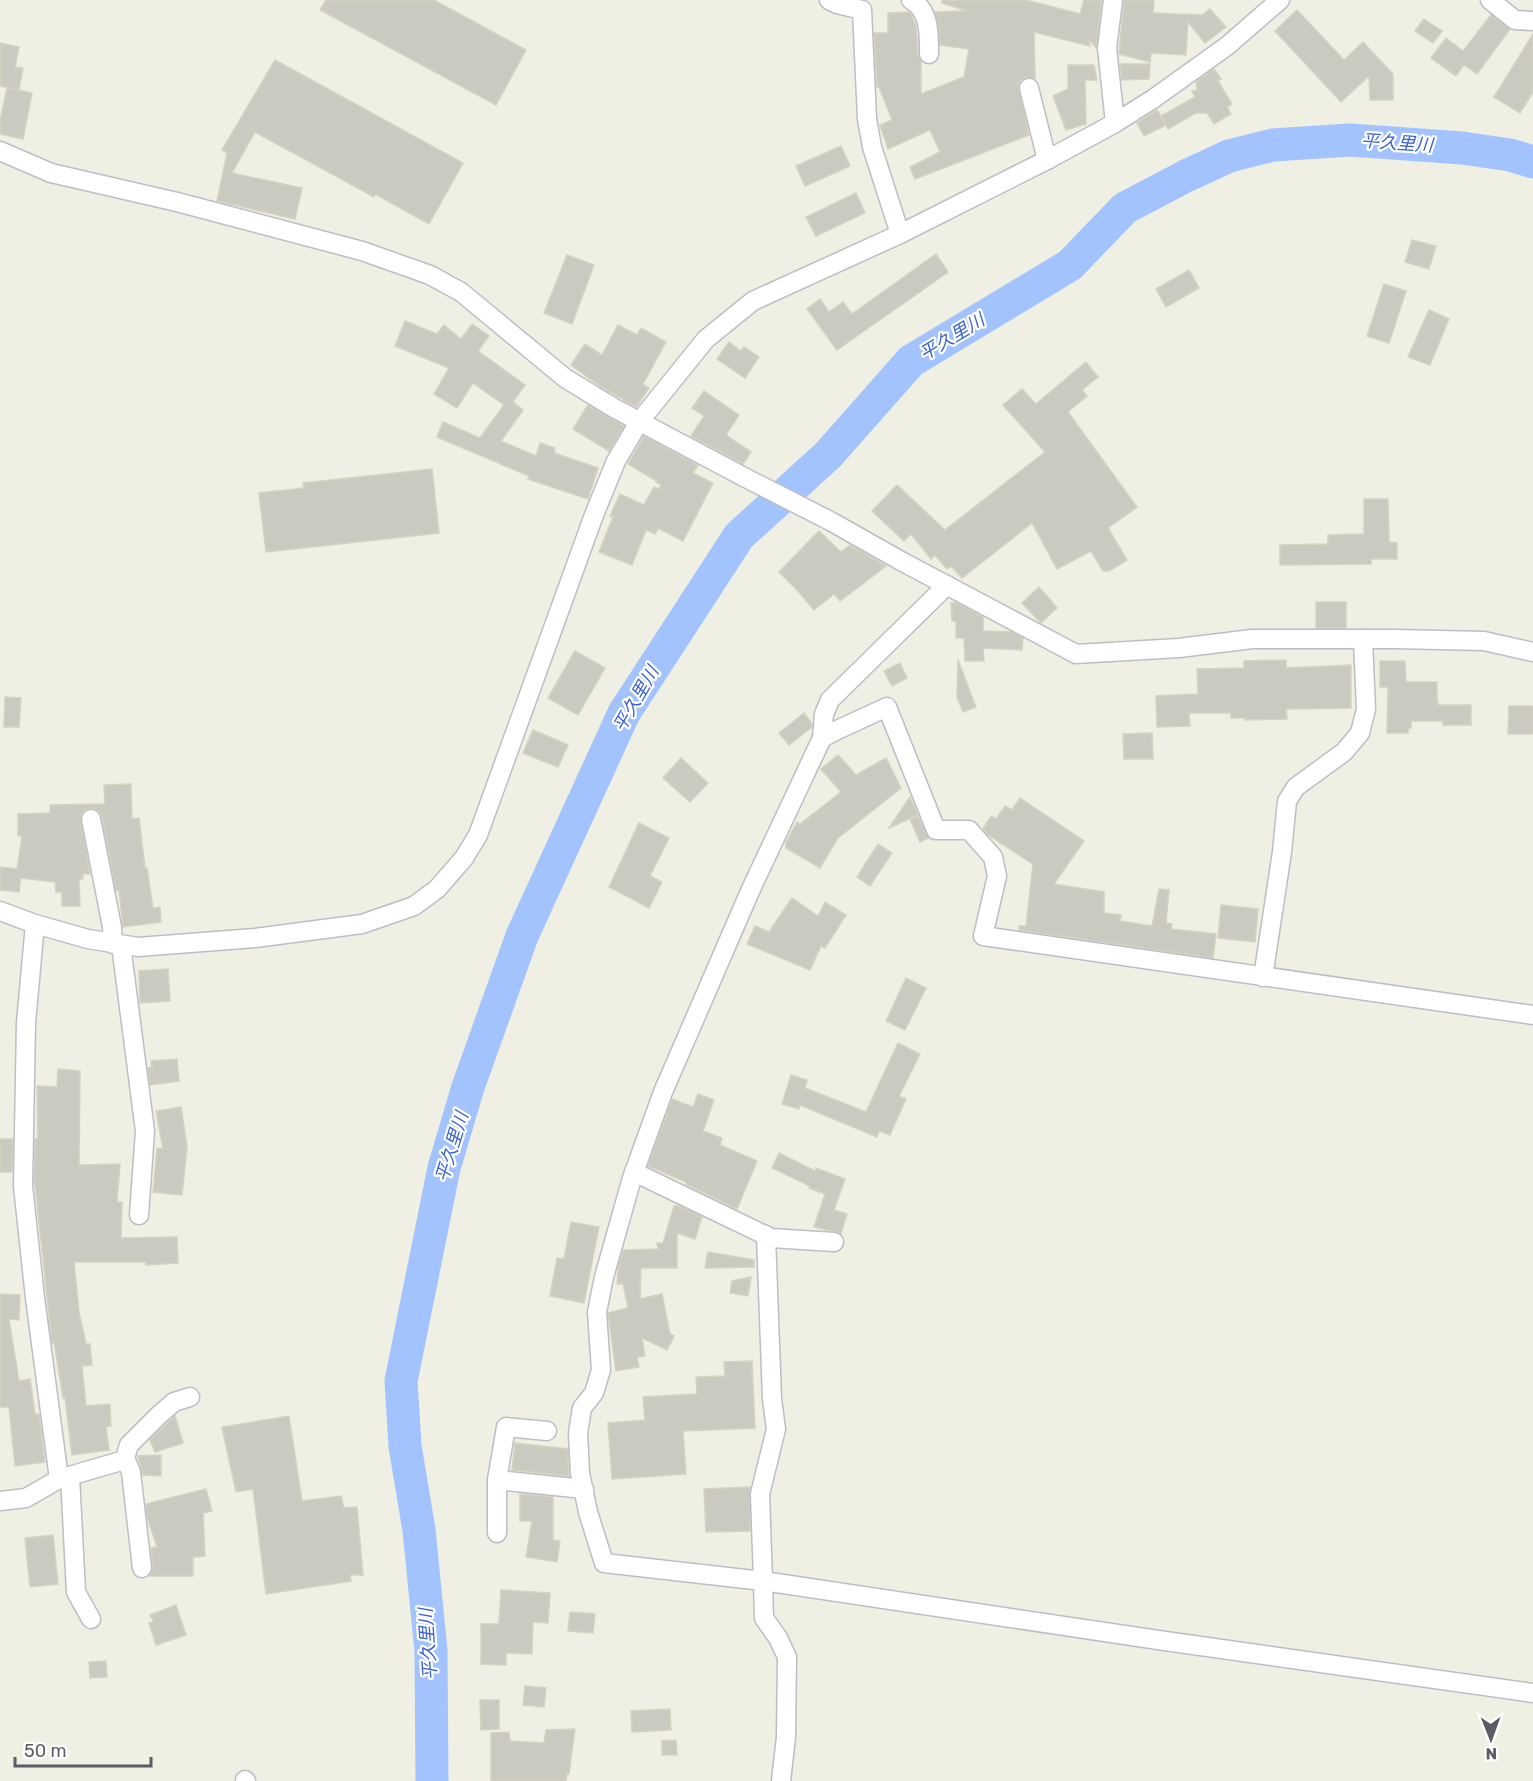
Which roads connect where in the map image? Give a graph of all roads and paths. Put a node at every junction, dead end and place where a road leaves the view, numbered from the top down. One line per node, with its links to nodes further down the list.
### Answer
1 (829, 0): 6 (street)
2 (910, 0): 8 (street)
3 (1113, 0): 10 (street)
4 (1490, 0): 7 (street)
5 (1277, 1): 10 (street)
6 (869, 5): 13 (street)
7 (1533, 21)
8 (929, 54)
9 (1029, 88): 12 (street)
10 (1115, 123): 12 (street)
11 (0, 151): 14 (street)
12 (1047, 160): 13 (street)
13 (900, 234): 14 (street)
14 (639, 422): 15 (street); 22 (street)
15 (947, 585): 16 (street); 18 (street)
16 (1363, 639): 17 (street); 23 (street)
17 (1533, 652)
18 (822, 738): 23 (street); 25 (street)
19 (91, 819): 22 (street)
20 (0, 911): 21 (street)
21 (34, 924): 22 (street); 32 (street)
22 (117, 945): 26 (street)
23 (1263, 977): 24 (street)
24 (1533, 1015)
25 (634, 1172): 27 (street); 34 (street)
26 (139, 1215)
27 (766, 1235): 28 (street); 38 (street)
28 (834, 1242)
29 (190, 1397): 31 (street)
30 (547, 1431): 33 (street)
31 (125, 1458): 32 (street); 37 (street)
32 (65, 1477): 35 (street); 39 (street)
33 (497, 1480): 34 (street); 36 (street)
34 (584, 1489): 38 (street)
35 (0, 1501)
36 (497, 1533)
37 (142, 1568)
38 (763, 1581): 40 (street); 41 (street)
39 (91, 1619)
40 (1533, 1693)
41 (782, 1781)

